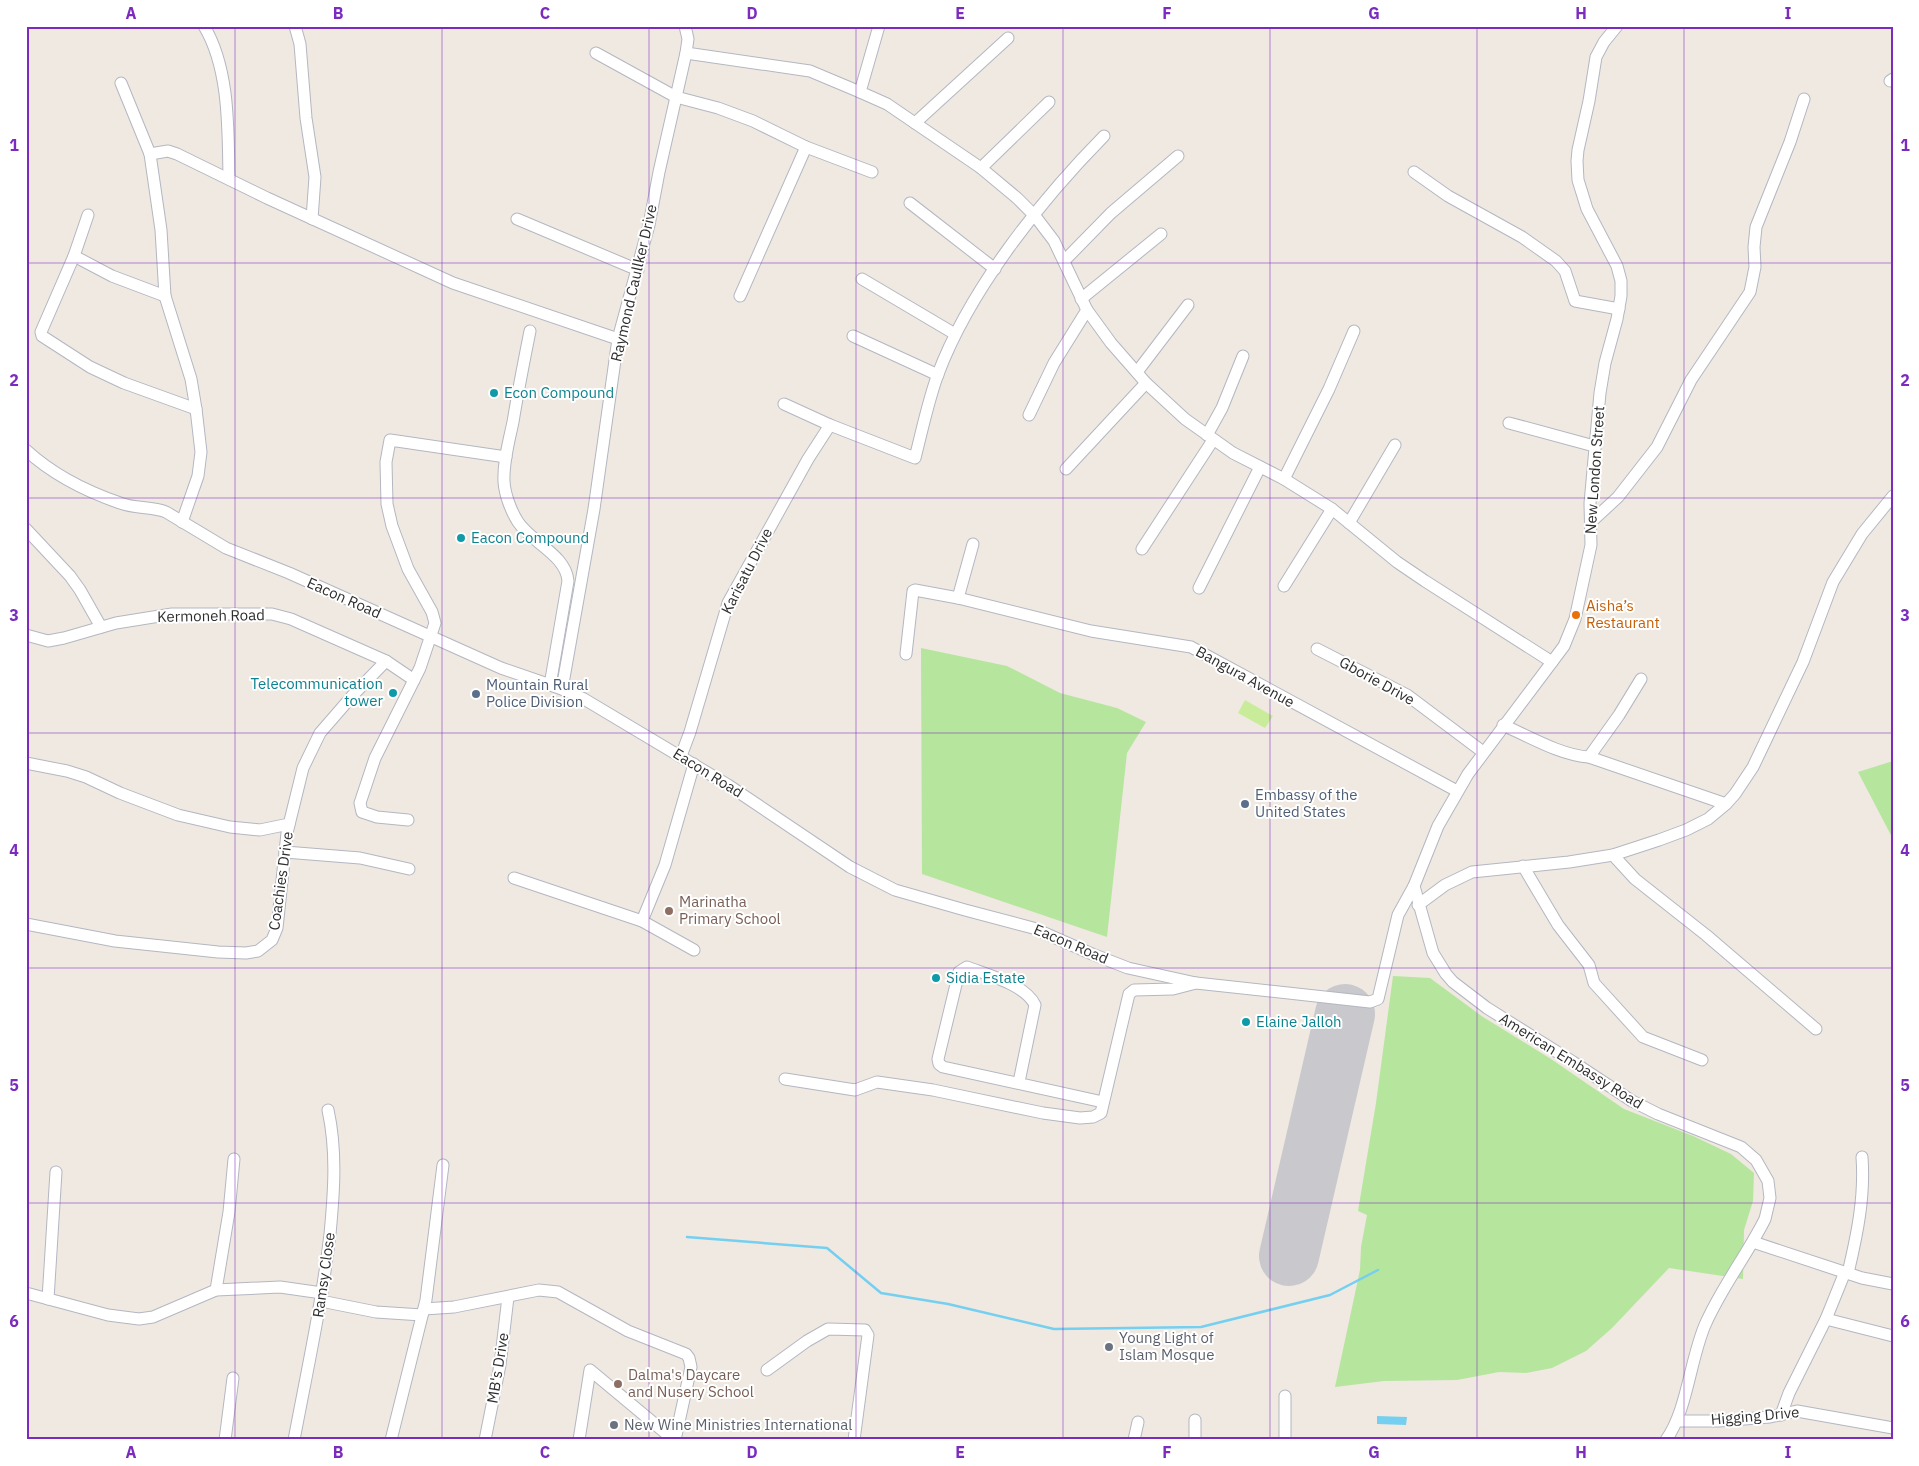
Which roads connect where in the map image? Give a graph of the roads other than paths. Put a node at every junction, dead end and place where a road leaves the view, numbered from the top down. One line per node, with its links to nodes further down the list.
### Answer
1 (204, 26): 22 (street)
2 (295, 26): 26 (street)
3 (685, 26): 8 (street, Raymond Caullker Drive)
4 (879, 26): 10 (street)
5 (1617, 26): 38 (street, New London Street)
6 (1008, 38): 14 (street)
7 (596, 53): 11 (street)
8 (686, 53): 10 (street); 11 (street, Raymond Caullker Drive)
9 (121, 83): 17 (street)
10 (860, 92): 14 (street)
11 (676, 97): 16 (street); 32 (street, Raymond Caullker Drive)
12 (1804, 99): 66 (street)
13 (1049, 102): 19 (street)
14 (915, 123): 19 (street)
15 (1104, 136): 25 (street)
16 (806, 147): 20 (street); 35 (street)
17 (150, 154): 22 (street); 34 (street)
18 (1178, 156): 30 (street)
19 (981, 168): 25 (street)
20 (872, 172)
21 (1414, 172): 38 (street)
22 (229, 179): 26 (street)
23 (910, 202): 31 (street)
24 (88, 216): 29 (street)
25 (1035, 216): 30 (street); 31 (street)
26 (312, 219): 44 (street)
27 (517, 219): 32 (street)
28 (1161, 234): 36 (street)
29 (74, 256): 34 (street); 50 (street)
30 (1064, 261): 36 (street)
31 (995, 269): 42 (street)
32 (638, 270): 44 (street, Raymond Caullker Drive)
33 (862, 279): 42 (street)
34 (165, 296): 50 (street)
35 (740, 296)
36 (1081, 299): 39 (street)
37 (1188, 305): 46 (street)
38 (1619, 309): 56 (street, New London Street)
39 (1087, 310): 46 (street); 51 (street)
40 (530, 331): 58 (street)
41 (1354, 331): 61 (street)
42 (956, 334): 47 (street)
43 (853, 336): 47 (street)
44 (618, 339): 83 (street, Raymond Caullker Drive)
45 (1243, 356): 54 (street)
46 (1137, 372): 48 (street)
47 (938, 375): 53 (street)
48 (1146, 383): 54 (street); 60 (street)
49 (784, 404): 53 (street)
50 (196, 409): 64 (street)
51 (1029, 415)
52 (1509, 424): 56 (street)
53 (830, 425): 86 (street, Karisatu Drive)
54 (1210, 437): 59 (street); 69 (street)
55 (1395, 445): 65 (street)
56 (1594, 446): 66 (street, New London Street)
57 (26, 450): 64 (street, Eacon Road)
58 (506, 457): 75 (street); 82 (street)
59 (1260, 467): 61 (street); 71 (street)
60 (1066, 469)
61 (1284, 479): 63 (street)
62 (1893, 496): 91 (street)
63 (1332, 509): 65 (street); 70 (street)
64 (182, 522): 75 (street, Eacon Road)
65 (1349, 522): 79 (street)
66 (1591, 522): 79 (street, New London Street)
67 (26, 529): 73 (street)
68 (973, 544): 72 (street)
69 (1142, 549)
70 (1284, 586)
71 (1199, 588)
72 (958, 598): 77 (street, Bangura Avenue); 90 (street, Bangura Avenue)
73 (101, 627): 74 (street, Kermoneh Road); 78 (street, Kermoneh Road)
74 (26, 635)
75 (430, 638): 81 (street); 82 (street, Eacon Road)
76 (1318, 649): 85 (street, Gborie Drive)
77 (906, 654)
78 (386, 661): 81 (street, Kermoneh Road); 93 (street, Coachies Drive)
79 (1552, 662): 84 (street, New London Street)
80 (1641, 679): 87 (street)
81 (414, 680): 92 (street)
82 (550, 685): 83 (street, Eacon Road)
83 (562, 689): 86 (street, Eacon Road)
84 (1503, 725): 85 (street, New London Street); 87 (street)
85 (1483, 752): 90 (street, New London Street)
86 (681, 756): 89 (street, Eacon Road)
87 (1589, 757): 91 (street)
88 (26, 763): 93 (street)
89 (694, 764): 101 (street); 105 (street, Eacon Road)
90 (1457, 791): 99 (street, New London Street)
91 (1726, 804): 95 (street)
92 (408, 820)
93 (289, 824): 94 (street, Coachies Drive)
94 (286, 852): 97 (street); 102 (street, Coachies Drive)
95 (1613, 855): 96 (street); 106 (street)
96 (1523, 866): 100 (street); 107 (street)
97 (409, 869)
98 (514, 878): 101 (street)
99 (1414, 886): 100 (street, American Embassy Road); 104 (street, New London Street)
100 (1418, 905): 116 (street, American Embassy Road)
101 (642, 921): 103 (street)
102 (26, 924)
103 (694, 950)
104 (1382, 968): 105 (street, Eacon Road)
105 (1196, 984): 110 (street)
106 (1816, 1029)
107 (1702, 1060)
108 (785, 1080): 110 (street)
109 (1019, 1082): 109 (street); 110 (street)
110 (1103, 1102)
111 (328, 1110): 121 (street, Ramsy Close)
112 (1862, 1157): 117 (street)
113 (234, 1159): 119 (street)
114 (443, 1165): 124 (street)
115 (56, 1172): 123 (street)
116 (1753, 1242): 117 (street); 132 (street, American Embassy Road)
117 (1847, 1273): 118 (street); 125 (street)
118 (1893, 1284)
119 (216, 1290): 121 (street); 123 (street)
120 (26, 1293): 123 (street)
121 (321, 1297): 124 (street); 137 (street, Ramsy Close)
122 (508, 1297): 124 (street); 135 (street); 139 (street, MB's Drive)
123 (48, 1299)
124 (423, 1312): 138 (street)
125 (1826, 1319): 126 (street); 130 (street)
126 (1893, 1336)
127 (767, 1370): 141 (street)
128 (233, 1378): 136 (street)
129 (1285, 1396): 144 (street)
130 (1781, 1415): 132 (street, Higging Drive); 134 (street, Higging Drive)
131 (1195, 1420): 143 (street)
132 (1676, 1421): 145 (street, American Embassy Road)
133 (1138, 1422): 142 (street)
134 (1893, 1428)
135 (671, 1437): 140 (street)
136 (225, 1440)
137 (294, 1440)
138 (391, 1440)
139 (485, 1440)
140 (579, 1440)
141 (854, 1440)
142 (1134, 1440)
143 (1195, 1440)
144 (1285, 1440)
145 (1666, 1440)

